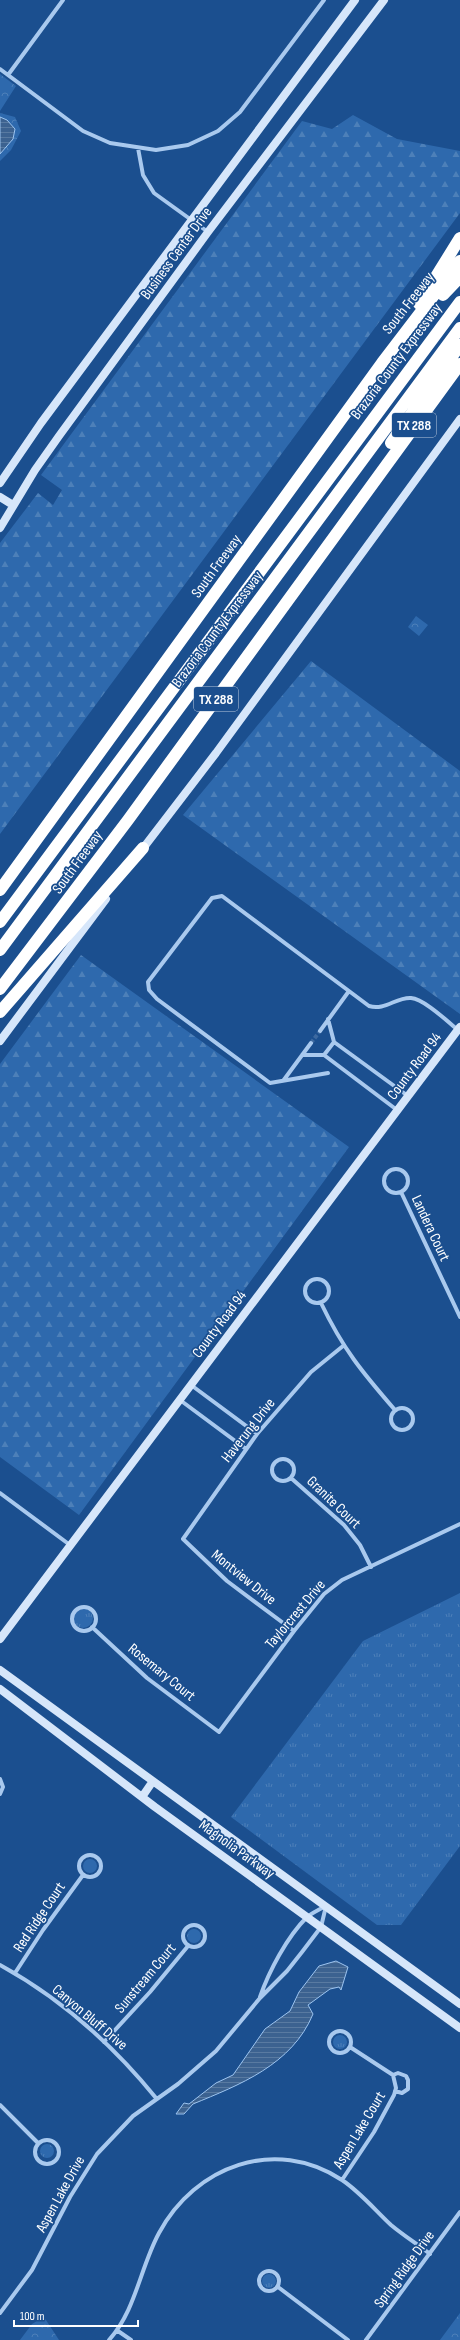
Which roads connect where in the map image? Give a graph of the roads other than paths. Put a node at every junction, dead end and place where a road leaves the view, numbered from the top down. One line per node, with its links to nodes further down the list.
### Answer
1 (63, 0): 6 (street)
2 (324, 0): 7 (street)
3 (355, 0): 8 (street, Business Center Drive)
4 (384, 0): 9 (street, Business Center Drive)
5 (0, 69): 6 (street)
6 (8, 75): 7 (street)
7 (138, 148): 8 (street)
8 (192, 222): 9 (street); 19 (street, Business Center Drive)
9 (208, 232): 22 (street, Business Center Drive)
10 (460, 238): 16 (highway)
11 (460, 261): 16 (highway, South Freeway)
12 (460, 277): 16 (highway)
13 (460, 302): 28 (highway, Brazoria County Expressway)
14 (460, 328): 29 (highway, Brazoria County Expressway)
15 (460, 345): 20 (highway)
16 (382, 363): 24 (highway, South Freeway)
17 (460, 364): 20 (highway, South Freeway / TX 288)
18 (460, 419): 25 (street)
19 (0, 483)
20 (369, 486): 30 (highway, South Freeway / TX 288)
21 (0, 497): 22 (street)
22 (13, 505): 23 (street, Business Center Drive)
23 (0, 528)
24 (93, 763): 26 (highway); 27 (highway, South Freeway)
25 (143, 848): 32 (highway); 36 (street)
26 (0, 876)
27 (0, 890)
28 (0, 922)
29 (0, 950)
30 (0, 989)
31 (349, 991): 33 (street); 34 (street); 42 (street)
32 (0, 1012)
33 (328, 1019): 35 (street); 37 (street)
34 (459, 1028): 43 (street, County Road 94)
35 (320, 1031)
36 (0, 1041)
37 (334, 1042): 40 (street); 43 (street)
38 (311, 1043): 39 (street)
39 (302, 1055): 40 (street); 42 (street)
40 (324, 1055): 44 (street)
41 (328, 1073): 42 (street)
42 (283, 1081)
43 (408, 1096): 44 (street, County Road 94)
44 (398, 1110): 49 (street, County Road 94)
45 (401, 1192): 45 (street, Landera Court); 47 (street, Landera Court)
46 (322, 1303): 46 (street); 48 (street)
47 (460, 1317)
48 (343, 1346): 51 (street); 52 (street, Haverung Drive)
49 (190, 1385): 50 (street, County Road 94); 52 (street)
50 (180, 1400): 53 (street); 58 (street, County Road 94)
51 (395, 1410): 51 (street)
52 (257, 1434): 53 (street, Haverung Drive)
53 (246, 1449): 57 (street, Haverung Drive)
54 (291, 1478): 54 (street, Granite Court); 59 (street, Granite Court)
55 (0, 1493): 58 (street)
56 (460, 1524): 59 (street, Taylorcrest Drive)
57 (183, 1539): 61 (street, Montview Drive)
58 (70, 1545): 62 (street, County Road 94)
59 (371, 1567): 61 (street, Taylorcrest Drive)
60 (92, 1627): 60 (street); 65 (street, Rosemary Court)
61 (294, 1631): 65 (street, Taylorcrest Drive)
62 (0, 1639)
63 (0, 1670): 67 (street, Magnolia Parkway)
64 (0, 1689): 69 (street, Magnolia Parkway)
65 (219, 1732)
66 (0, 1779): 68 (street)
67 (153, 1780): 69 (street); 71 (street, Magnolia Parkway)
68 (0, 1794)
69 (142, 1797): 72 (street, Magnolia Parkway)
70 (83, 1875): 70 (street, Red Ridge Court); 76 (street, Red Ridge Court)
71 (326, 1906): 72 (street); 73 (street); 78 (street, Magnolia Parkway)
72 (307, 1917): 73 (street, Magnolia Parkway); 77 (street)
73 (321, 1926): 77 (street, Aspen Lake Drive); 79 (street, Magnolia Parkway)
74 (188, 1946): 74 (street, Sunstream Court); 80 (street, Sunstream Court)
75 (0, 1965): 76 (street, Canyon Bluff Drive)
76 (15, 1973): 80 (street, Canyon Bluff Drive)
77 (260, 1998): 84 (street, Aspen Lake Drive)
78 (460, 2004)
79 (460, 2028)
80 (104, 2042): 84 (street, Canyon Bluff Drive)
81 (350, 2047): 81 (street); 82 (street, Aspen Lake Court)
82 (393, 2075): 83 (street, Aspen Lake Court); 83 (street, Aspen Lake Court)
83 (395, 2091): 87 (street, Aspen Lake Court)
84 (156, 2098): 91 (street, Aspen Lake Drive)
85 (0, 2105): 86 (street)
86 (38, 2143): 86 (street)
87 (342, 2180): 89 (street); 92 (street)
88 (460, 2212): 89 (street, Spring Ridge Drive)
89 (430, 2254): 96 (street, Spring Ridge Drive)
90 (278, 2287): 90 (street); 95 (street)
91 (0, 2314)
92 (118, 2331): 93 (street); 94 (street)
93 (110, 2340)
94 (131, 2340)
95 (348, 2340)
96 (366, 2340)

